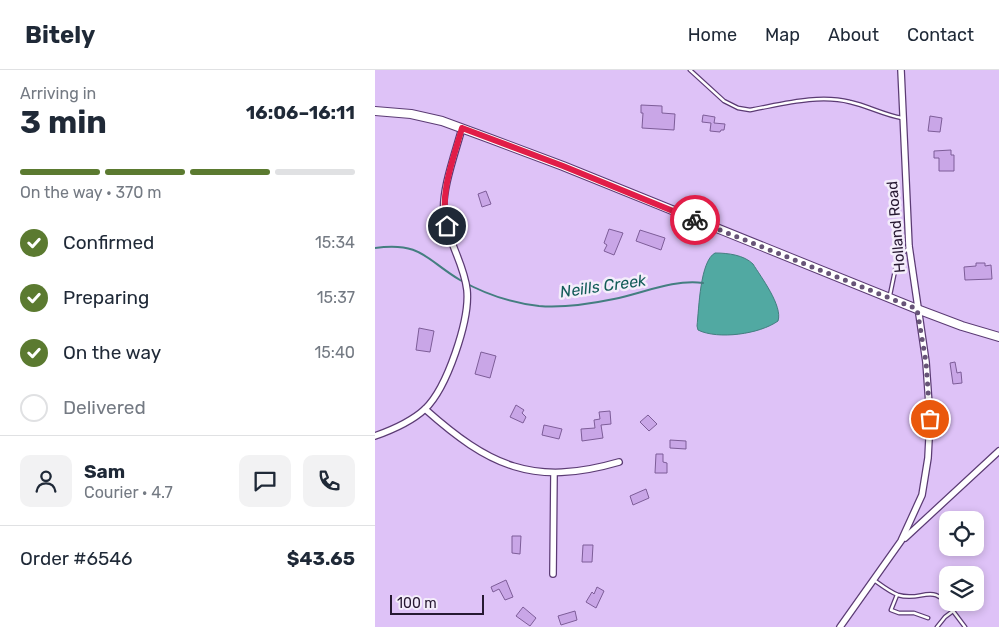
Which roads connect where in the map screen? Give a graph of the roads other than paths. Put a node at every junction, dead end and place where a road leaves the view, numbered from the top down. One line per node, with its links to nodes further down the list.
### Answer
1 (690, 70): 4 (lane)
2 (901, 70): 4 (street, Holland Road)
3 (375, 111): 5 (street)
4 (902, 118): 6 (street, Holland Road)
5 (462, 128): 7 (street); 10 (street)
6 (909, 248): 7 (lane); 8 (street, Holland Road)
7 (889, 298): 8 (street)
8 (917, 309): 9 (street); 15 (street, Holland Road)
9 (999, 337)
10 (425, 409): 11 (street); 14 (street)
11 (375, 436)
12 (999, 451): 15 (street)
13 (619, 462): 14 (street)
14 (554, 473): 16 (street)
15 (901, 541): 17 (street, Holland Road)
16 (553, 574)
17 (874, 580): 18 (lane); 21 (street, Holland Road)
18 (897, 595): 19 (lane); 20 (lane)
19 (953, 612): 22 (lane); 23 (lane)
20 (928, 618)
21 (840, 627)
22 (937, 627)
23 (965, 627)

